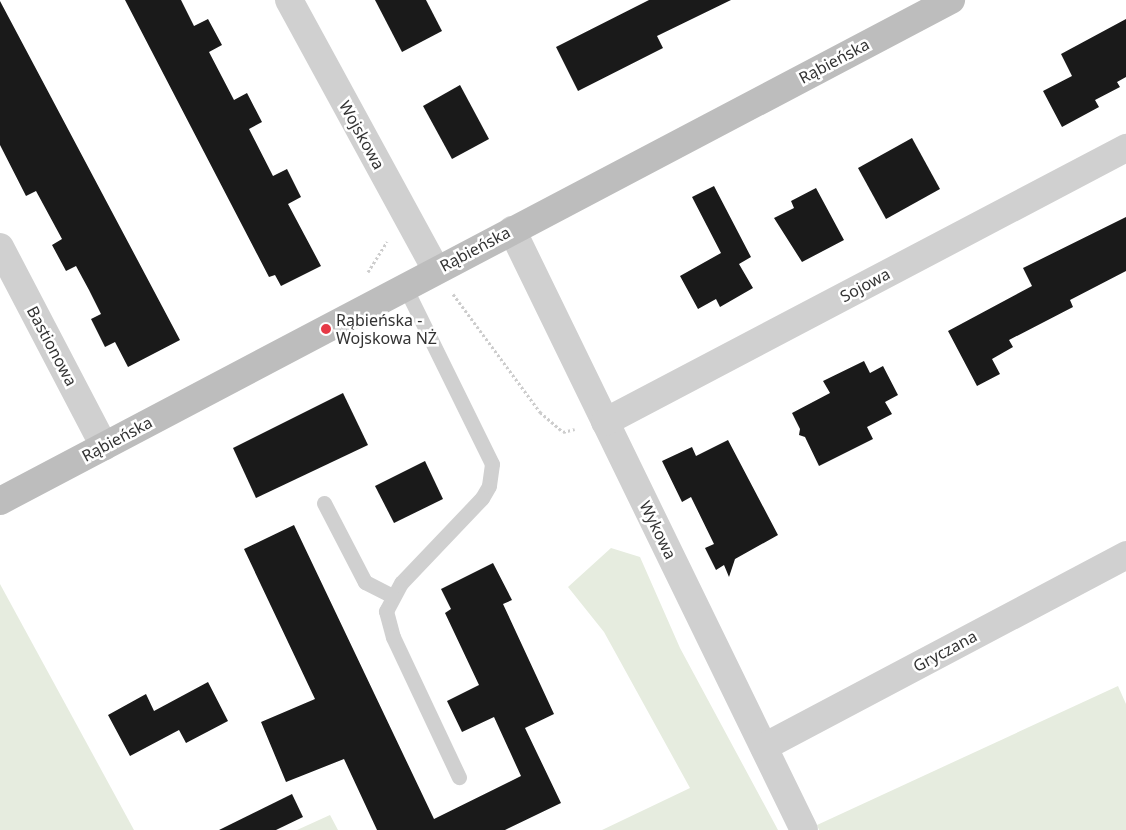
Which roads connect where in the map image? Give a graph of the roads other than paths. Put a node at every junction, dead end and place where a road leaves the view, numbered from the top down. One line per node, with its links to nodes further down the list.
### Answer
1 (289, 0): 6 (street, Wojskowa)
2 (951, 0): 4 (street, Rąbieńska)
3 (1126, 148): 8 (street, Sojowa)
4 (512, 230): 6 (street, Rąbieńska); 8 (street, Wykowa)
5 (0, 247): 9 (street, Bastionowa)
6 (436, 270): 7 (street, Rąbieńska)
7 (405, 287): 9 (street, Rąbieńska); 13 (lane)
8 (605, 422): 14 (street, Wykowa)
9 (104, 446): 10 (street, Rąbieńska)
10 (0, 501)
11 (324, 503): 13 (lane)
12 (1126, 555): 14 (street, Gryczana)
13 (392, 596): 15 (lane)
14 (764, 747): 16 (street, Wykowa)
15 (459, 777)
16 (804, 830)

